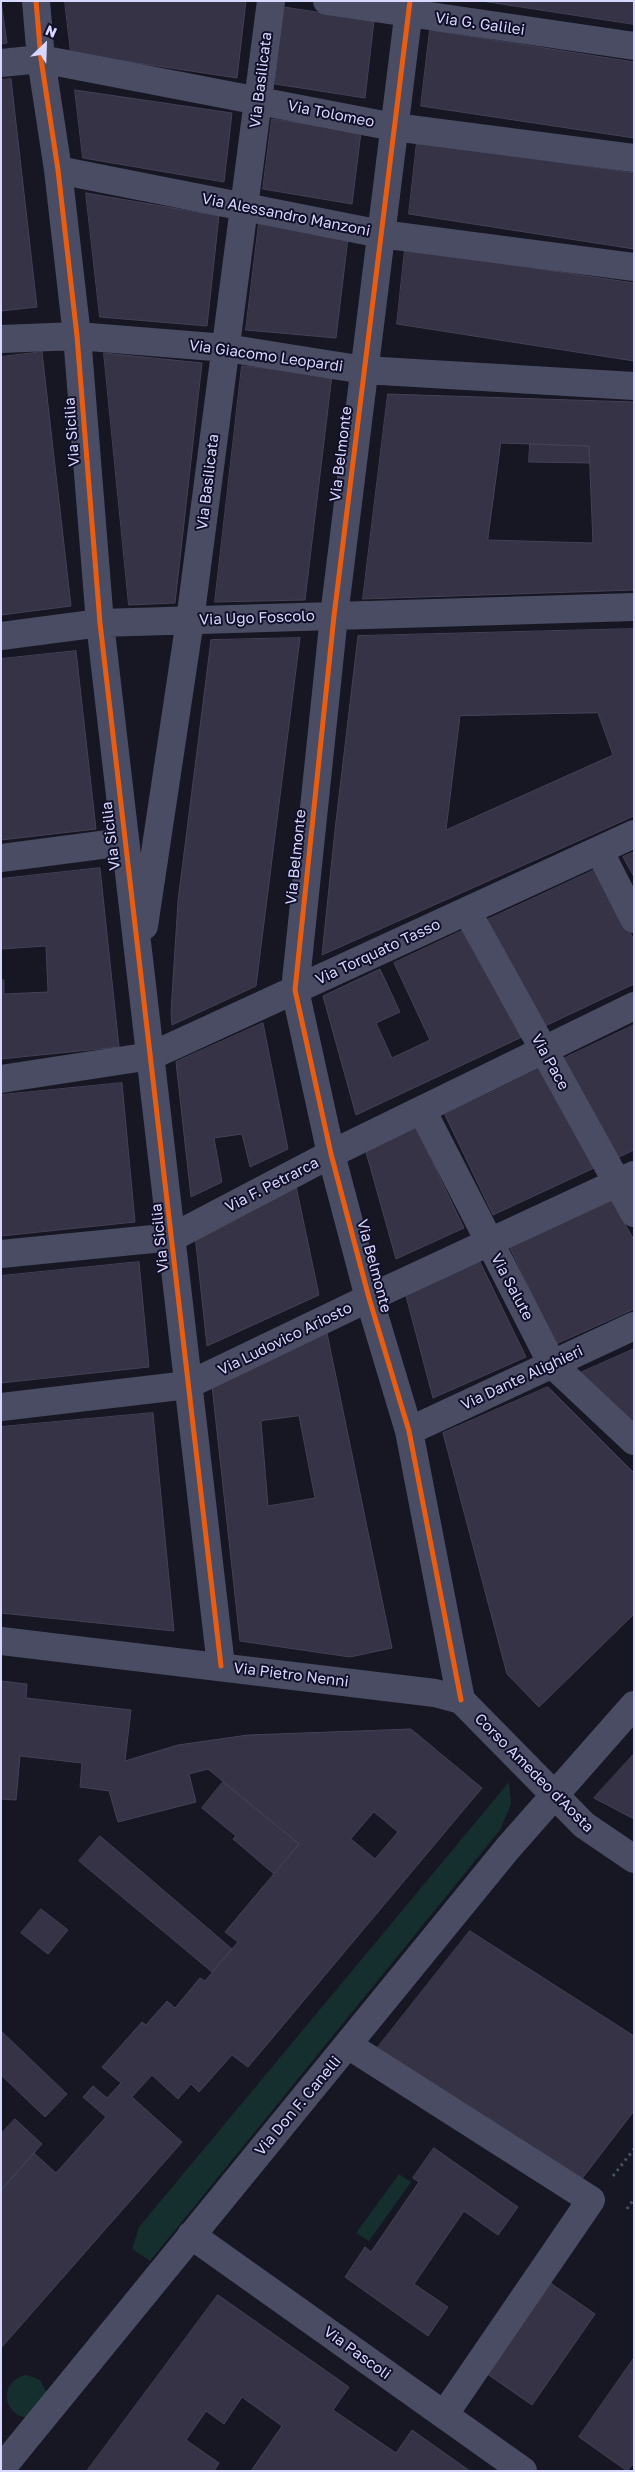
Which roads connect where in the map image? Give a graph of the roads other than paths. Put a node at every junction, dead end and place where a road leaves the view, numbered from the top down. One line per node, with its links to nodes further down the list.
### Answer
1 (36, 1): 6 (street, Via Sicilia)
2 (271, 1): 8 (street, Via Basilicata)
3 (327, 1): 4 (street, Via G. Galilei)
4 (409, 7): 5 (street, Via G. Galilei); 9 (street, Via Belmonte)
5 (634, 46)
6 (41, 59): 7 (street, Via Tolomeo); 8 (street, Via Tolomeo); 11 (street, Via Sicilia)
7 (1, 63)
8 (258, 100): 9 (street, Via Tolomeo); 12 (street, Via Basilicata)
9 (394, 127): 10 (street, Via Tolomeo); 13 (street, Via Belmonte)
10 (634, 158)
11 (58, 170): 12 (street, Via Alessandro Manzoni); 15 (street, Via Sicilia)
12 (244, 207): 13 (street, Via Alessandro Manzoni); 17 (street, Via Basilicata)
13 (381, 234): 14 (street, Via Alessandro Manzoni); 18 (street, Via Belmonte)
14 (634, 267)
15 (78, 336): 16 (street, Via Giacomo Leopardi); 17 (street, Via Giacomo Leopardi); 23 (street, Via Sicilia)
16 (1, 339)
17 (226, 348): 18 (street, Via Giacomo Leopardi); 22 (street, Via Basilicata)
18 (364, 370): 19 (street, Via Giacomo Leopardi); 21 (street, Via Belmonte)
19 (634, 386)
20 (634, 607): 21 (street, Via Ugo Foscolo)
21 (334, 616): 22 (street, Via Ugo Foscolo); 32 (street, Via Belmonte)
22 (190, 620): 23 (street, Via Ugo Foscolo); 31 (street, Via Basilicata)
23 (100, 623): 24 (street, Via Ugo Foscolo); 26 (street, Via Sicilia)
24 (1, 636)
25 (634, 834): 27 (street, Via Torquato Tasso)
26 (124, 842): 28 (street); 31 (street, Via Sicilia)
27 (598, 850): 29 (street, Via Torquato Tasso); 30 (street)
28 (1, 858)
29 (467, 911): 32 (street, Via Torquato Tasso); 34 (street, Via Pace)
30 (634, 919)
31 (139, 961): 35 (street, Via Sicilia)
32 (295, 990): 35 (street, Via Torquato Tasso); 38 (street, Via Belmonte)
33 (634, 1006): 34 (street, Via F. Petrarca)
34 (542, 1050): 37 (street, Via F. Petrarca); 39 (street, Via Pace)
35 (151, 1056): 36 (street, Via Torquato Tasso); 41 (street, Via Sicilia)
36 (1, 1079)
37 (422, 1110): 38 (street, Via F. Petrarca); 42 (street, Via Salute)
38 (331, 1154): 41 (street, Via F. Petrarca); 44 (street, Via Belmonte)
39 (626, 1179): 40 (street, Via Pace); 42 (street, Via Ludovico Ariosto)
40 (634, 1213)
41 (173, 1237): 43 (street, Via F. Petrarca); 47 (street, Via Sicilia)
42 (489, 1243): 44 (street, Via Ludovico Ariosto); 46 (street, Via Salute)
43 (1, 1254)
44 (369, 1298): 47 (street, Via Ludovico Ariosto); 49 (street, Via Belmonte)
45 (634, 1326): 46 (street, Via Dante Alighieri)
46 (552, 1364): 49 (street, Via Dante Alighieri); 50 (street, Via Salute)
47 (188, 1385): 48 (street, Via Ludovico Ariosto); 52 (street, Via Sicilia)
48 (1, 1407)
49 (409, 1431): 53 (street, Via Belmonte)
50 (634, 1441)
51 (1, 1641): 52 (street, Via Pietro Nenni)
52 (221, 1666): 53 (street, Via Pietro Nenni)
53 (462, 1700): 55 (street, Corso Amedeo d'Aosta)
54 (634, 1704): 55 (street, Via Don F. Canelli)
55 (553, 1795): 56 (street, Corso Amedeo d'Aosta); 57 (street, Via Don F. Canelli)
56 (634, 1859)
57 (348, 2045): 58 (street, Via Don F. Canelli); 59 (street)
58 (191, 2235): 59 (street, Via Pascoli); 60 (street, Via Don F. Canelli)
59 (444, 2415): 63 (street, Via Pascoli)
60 (45, 2418): 61 (street); 62 (street, Via Don F. Canelli)
61 (1, 2439)
62 (1, 2469)
63 (523, 2471)

